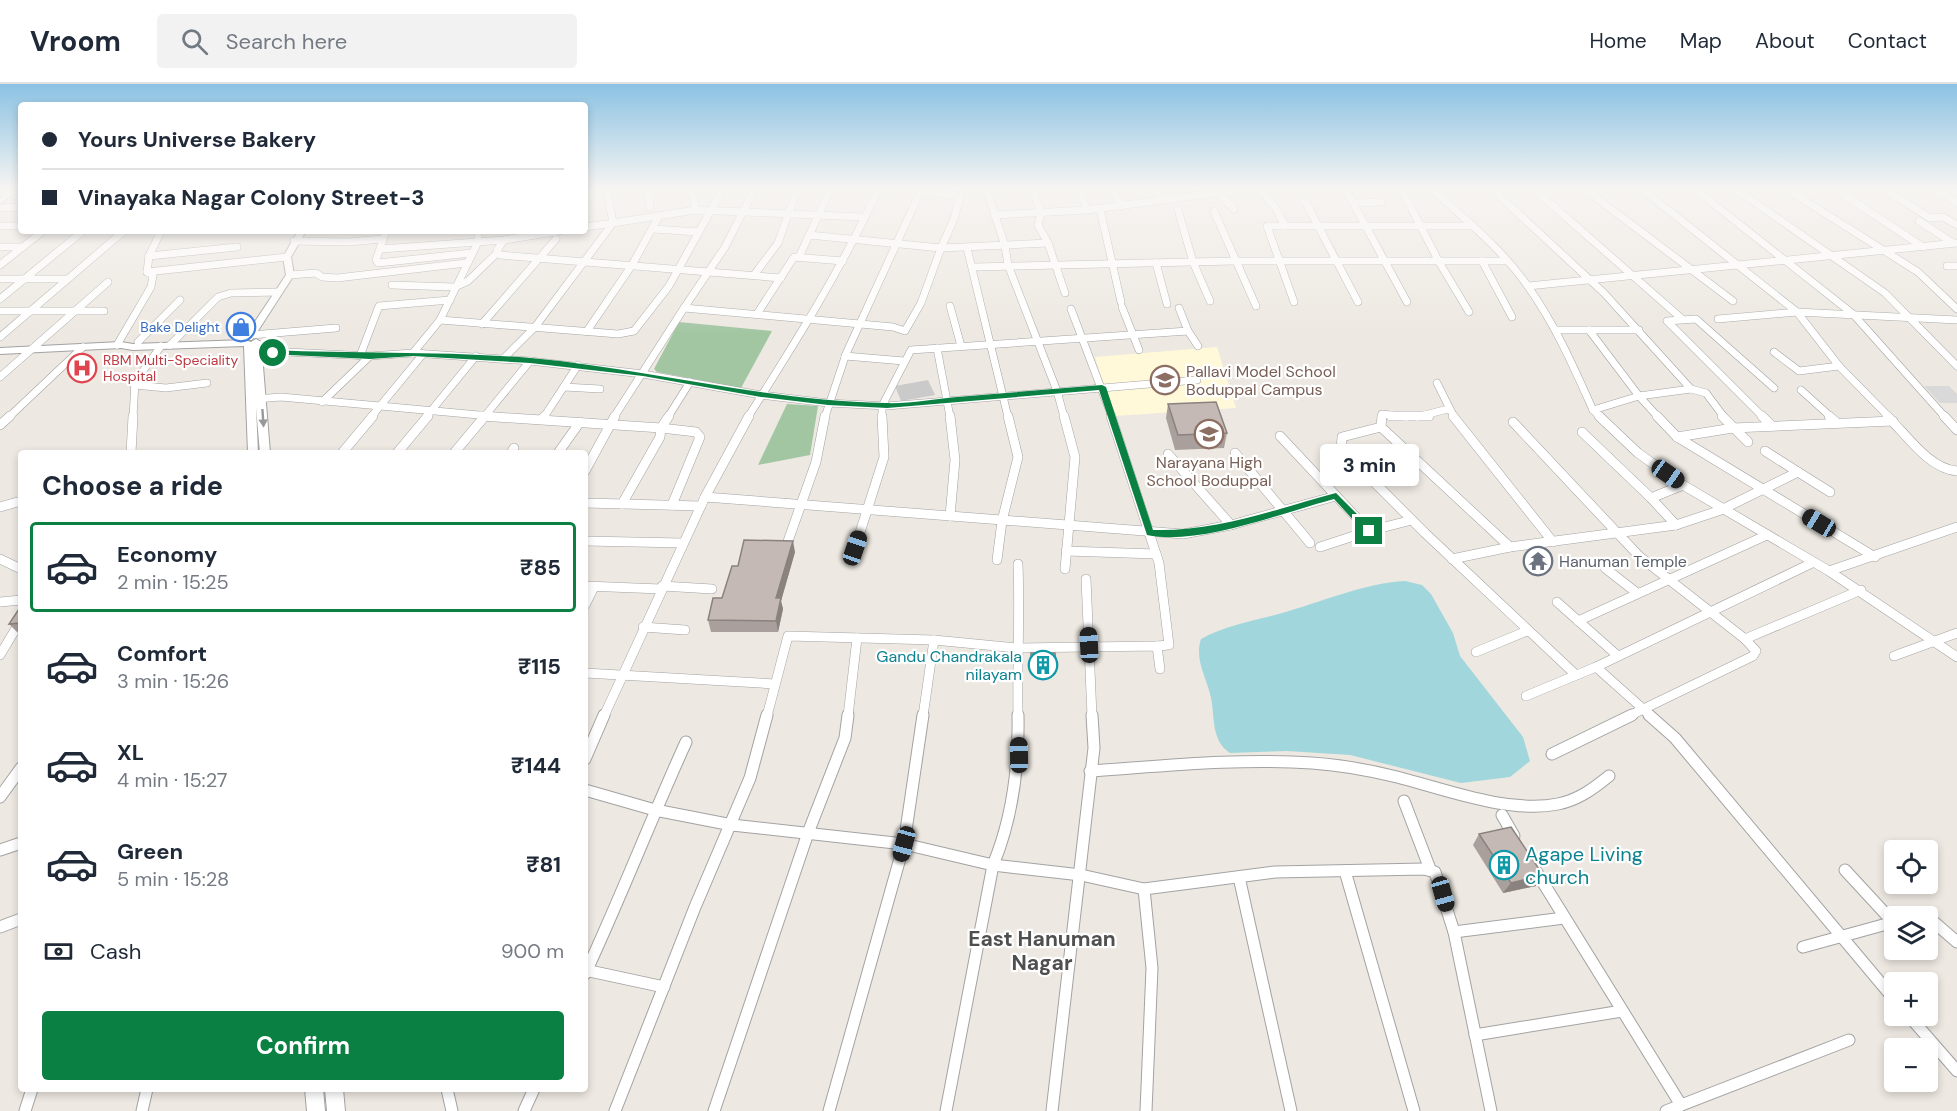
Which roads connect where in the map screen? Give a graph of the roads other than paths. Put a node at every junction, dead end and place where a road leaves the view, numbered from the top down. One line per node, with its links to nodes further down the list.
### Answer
1 (35, 238): 46 (street)
2 (74, 238): 91 (street)
3 (116, 238): 92 (street)
4 (158, 238): 55 (street)
5 (296, 238): 39 (street)
6 (478, 238): 40 (street)
7 (511, 238): 38 (street)
8 (602, 238): 66 (street)
9 (648, 238): 76 (street)
10 (696, 238): 82 (street)
11 (728, 238): 83 (street)
12 (780, 238): 87 (street)
13 (808, 238): 57 (street)
14 (843, 238): 37 (street)
15 (899, 238): 41 (street)
16 (946, 238): 51 (street)
17 (1002, 238): 44 (street)
18 (1045, 238): 42 (street)
19 (1107, 238): 73 (street)
20 (1186, 238): 68 (street)
21 (1225, 238): 62 (street)
22 (1270, 238): 69 (street)
23 (1325, 238): 70 (street)
24 (1374, 238): 71 (street)
25 (1427, 238): 63 (street)
26 (1484, 238): 65 (street)
27 (1541, 238): 93 (street)
28 (1590, 238): 88 (street)
29 (1649, 238): 84 (street)
30 (1703, 238): 78 (street)
31 (1757, 238): 60 (street)
32 (1806, 238): 58 (street)
33 (1862, 238): 52 (street)
34 (1909, 238): 48 (street)
35 (382, 239): 39 (street); 50 (street)
36 (556, 239): 59 (street)
37 (855, 239): 41 (street); 61 (street)
38 (504, 240): 40 (street); 54 (street)
39 (294, 241): 56 (street)
40 (478, 242): 50 (street); 53 (street)
41 (897, 243): 51 (street); 131 (street)
42 (1048, 243): 44 (street); 74 (street)
43 (1954, 245): 48 (street)
44 (1005, 246): 49 (street); 77 (street)
45 (0, 247): 46 (street)
46 (23, 247): 75 (street)
47 (237, 247): 55 (street)
48 (1923, 247): 52 (street)
49 (967, 248): 51 (street); 81 (street)
50 (381, 249): 53 (street)
51 (941, 249): 131 (street)
52 (1882, 251): 58 (street); 114 (street)
53 (471, 253): 72 (street)
54 (496, 254): 59 (street); 97 (street)
55 (149, 256): 85 (street)
56 (287, 257): 85 (street); 86 (street)
57 (799, 257): 61 (street); 89 (street)
58 (1834, 257): 60 (street); 126 (street)
59 (539, 259): 66 (street); 130 (street)
60 (1785, 260): 78 (street); 122 (street)
61 (843, 261): 124 (street)
62 (1234, 261): 68 (street); 69 (street); 110 (street)
63 (1438, 261): 64 (street); 71 (street); 119 (street)
64 (1482, 261): 65 (street); 123 (street)
65 (1506, 261): 96 (street)
66 (585, 262): 76 (street); 132 (street)
67 (1156, 262): 68 (street); 73 (street); 108 (street)
68 (1193, 262): 103 (street)
69 (1281, 262): 70 (street); 105 (street)
70 (1339, 262): 71 (street); 106 (street)
71 (1387, 262): 107 (street)
72 (466, 263): 86 (street); 97 (street)
73 (1112, 263): 74 (street); 139 (street)
74 (1056, 264): 77 (street); 99 (street)
75 (0, 265)
76 (632, 265): 82 (street); 137 (street)
77 (1008, 265): 81 (street); 143 (street)
78 (1738, 266): 84 (street); 120 (street)
79 (1947, 266): 80 (street)
80 (1957, 266)
81 (973, 267): 147 (street)
82 (679, 268): 83 (street); 137 (street)
83 (710, 271): 87 (street); 111 (street)
84 (1692, 271): 88 (street); 104 (street)
85 (147, 272): 146 (street)
86 (290, 275): 98 (street)
87 (754, 275): 89 (street)
88 (1632, 275): 93 (street); 125 (street)
89 (781, 278): 121 (street)
90 (0, 279): 91 (street)
91 (24, 279): 92 (street); 100 (street)
92 (66, 279): 118 (street)
93 (1589, 279): 96 (street); 136 (street)
94 (108, 282): 117 (street)
95 (392, 285): 97 (street)
96 (1528, 286): 134 (street)
97 (455, 287): 102 (street)
98 (278, 292): 142 (street); 145 (street)
99 (1065, 293)
100 (0, 299)
101 (180, 300): 144 (street)
102 (450, 300): 128 (street); 159 (street)
103 (1210, 301)
104 (1733, 301)
105 (1294, 302)
106 (1358, 302)
107 (1407, 302)
108 (1167, 304)
109 (950, 306): 148 (street)
110 (1256, 306)
111 (684, 308): 121 (street); 171 (street)
112 (1179, 308): 138 (street)
113 (1071, 309): 141 (street)
114 (1957, 309)
115 (104, 310): 117 (street)
116 (0, 311): 118 (street)
117 (75, 311): 118 (street); 152 (street)
118 (29, 312): 140 (street)
119 (1469, 312)
120 (1797, 312): 122 (street); 127 (street); 167 (street)
121 (758, 314): 124 (street)
122 (1853, 314): 126 (street); 210 (street)
123 (1512, 317)
124 (811, 318): 131 (street); 185 (street)
125 (1681, 318): 180 (street); 207 (street)
126 (1909, 318): 129 (street); 168 (street)
127 (1718, 319)
128 (440, 320): 130 (street); 156 (street)
129 (1957, 320)
130 (482, 324): 132 (street)
131 (859, 324): 162 (street)
132 (535, 327): 137 (street); 163 (street)
133 (336, 328): 142 (street)
134 (1556, 330): 135 (street); 196 (street)
135 (1589, 330): 136 (street); 187 (street)
136 (1639, 330): 182 (street)
137 (587, 331)
138 (1188, 331): 139 (street); 149 (street)
139 (1134, 335): 141 (street); 153 (street)
140 (0, 337)
141 (1083, 339): 143 (street); 179 (street)
142 (250, 340): 145 (street); 157 (street); 189 (street)
143 (1038, 340): 147 (street); 184 (street)
144 (138, 342): 145 (street); 146 (street)
145 (169, 344): 146 (street); 177 (street)
146 (119, 345): 150 (street)
147 (993, 345): 148 (street); 186 (street)
148 (961, 346): 151 (street)
149 (1198, 346)
150 (83, 347): 152 (street); 205 (street)
151 (938, 348): 165 (street); 190 (street)
152 (29, 350): 154 (street); 172 (street)
153 (1140, 350)
154 (0, 351)
155 (1774, 352): 169 (street)
156 (413, 353): 158 (street); 160 (street)
157 (258, 354): 159 (street); 188 (street)
158 (423, 354): 161 (street); 194 (street)
159 (360, 356): 160 (street)
160 (370, 356): 191 (street)
161 (477, 356): 163 (street); 197 (street)
162 (845, 356): 165 (street); 192 (street)
163 (503, 359): 164 (street)
164 (530, 361): 166 (street); 198 (street)
165 (904, 361): 193 (street)
166 (578, 365): 171 (street); 178 (street)
167 (1839, 366): 169 (street); 200 (street)
168 (1957, 366)
169 (1798, 371): 170 (street)
170 (1788, 372)
171 (643, 374): 174 (street); 204 (street)
172 (0, 377)
173 (1197, 380): 179 (street)
174 (690, 382): 185 (street); 208 (street)
175 (207, 383): 177 (street)
176 (1437, 383): 195 (street)
177 (135, 385): 215 (street)
178 (564, 387): 181 (street); 199 (street)
179 (1102, 387): 184 (street); 251 (street)
180 (1774, 388)
181 (600, 389)
182 (1691, 389): 187 (street); 209 (street)
183 (1801, 390): 203 (street)
184 (1058, 391): 186 (street); 246 (street)
185 (761, 395): 192 (street); 234 (street)
186 (1004, 396): 190 (street); 245 (street)
187 (1639, 396): 196 (street); 213 (street)
188 (261, 398): 189 (street); 191 (street); 217 (street, one-way to 217)
189 (250, 399): 216 (street)
190 (948, 400): 193 (street); 243 (street)
191 (322, 402): 194 (street)
192 (828, 403): 193 (street); 238 (street)
193 (882, 405): 241 (street)
194 (381, 407): 197 (street); 218 (street)
195 (1448, 409): 206 (street); 255 (street)
196 (1593, 410): 228 (street)
197 (432, 411): 198 (street); 219 (street)
198 (486, 416): 199 (street); 220 (street)
199 (543, 418): 201 (street)
200 (1893, 421): 203 (street); 226 (street)
201 (580, 422): 204 (street); 221 (street)
202 (1513, 422): 252 (street)
203 (1836, 422): 207 (street)
204 (610, 424): 208 (street); 225 (street)
205 (0, 425)
206 (1381, 426): 244 (street); 260 (street)
207 (1772, 426): 209 (street)
208 (661, 428): 236 (street); 237 (street)
209 (1733, 428): 213 (street); 214 (street)
210 (1957, 430)
211 (1582, 432): 232 (street)
212 (1280, 436): 231 (street)
213 (1677, 437): 229 (street)
214 (1748, 442)
215 (131, 450)
216 (253, 450)
217 (265, 450)
218 (345, 450)
219 (400, 450)
220 (457, 450)
221 (560, 450)
222 (1765, 451): 227 (street)
223 (1235, 453): 240 (street)
224 (1168, 454): 247 (street)
225 (588, 465)
226 (1957, 471)
227 (1798, 472): 229 (street); 230 (street)
228 (1683, 484): 232 (street); 242 (street)
229 (1763, 490): 242 (street); 264 (street)
230 (1830, 492)
231 (1336, 496): 240 (street); 250 (street)
232 (1651, 498): 248 (street)
233 (18, 502): 239 (street)
234 (703, 502): 237 (street); 238 (street); 256 (street)
235 (588, 503): 236 (street)
236 (622, 504): 237 (street)
237 (672, 505)
238 (801, 505): 241 (street); 258 (street)
239 (0, 507)
240 (1283, 509): 247 (street); 257 (street)
241 (868, 510): 243 (street); 261 (street)
242 (1721, 510): 248 (street); 253 (street)
243 (950, 516): 245 (street)
244 (1412, 520): 250 (street); 266 (street)
245 (1002, 521): 246 (street); 267 (street)
246 (1067, 524): 251 (street); 262 (street)
247 (1231, 525): 251 (street)
248 (1676, 525): 252 (street)
249 (1957, 527): 264 (street)
250 (1369, 531): 259 (street)
251 (1150, 533): 263 (street)
252 (1615, 533): 255 (street); 275 (street)
253 (1767, 535): 268 (street); 275 (street)
254 (588, 541): 256 (street)
255 (1553, 542): 260 (street)
256 (683, 543): 277 (street)
257 (1310, 543)
258 (787, 544)
259 (1320, 547)
260 (1510, 547): 266 (street)
261 (855, 548)
262 (1066, 551): 263 (street); 272 (street)
263 (1156, 554): 296 (street)
264 (1875, 557): 273 (street)
265 (0, 559): 270 (street)
266 (1452, 559): 289 (street)
267 (997, 560)
268 (1812, 563): 273 (street); 284 (street)
269 (1018, 564): 297 (street)
270 (18, 568)
271 (1605, 568): 280 (street)
272 (1065, 569)
273 (1829, 571): 279 (street)
274 (1086, 579): 295 (street)
275 (1667, 579): 280 (street); 284 (street)
276 (590, 586): 277 (street)
277 (661, 587): 278 (street); 287 (street)
278 (712, 589)
279 (1860, 590): 292 (street); 294 (street)
280 (1637, 593): 285 (street)
281 (18, 600): 282 (street)
282 (0, 602)
283 (1557, 602): 285 (street)
284 (1710, 612): 292 (street); 300 (street)
285 (1578, 621): 300 (street)
286 (18, 625): 299 (street)
287 (643, 627): 288 (street); 307 (street)
288 (685, 630)
289 (1527, 631): 298 (street); 306 (street)
290 (1957, 633): 294 (street)
291 (856, 638): 293 (street); 308 (street); 323 (street)
292 (1745, 639): 310 (street)
293 (934, 640): 297 (street); 325 (street)
294 (1936, 642): 301 (street); 302 (street)
295 (1089, 645): 296 (street); 297 (street); 314 (street)
296 (1157, 646): 304 (street)
297 (1017, 648): 327 (street)
298 (1476, 652)
299 (0, 655)
300 (1618, 656): 303 (street)
301 (1894, 656)
302 (1957, 657)
303 (1596, 667): 306 (street); 310 (street)
304 (1160, 669)
305 (588, 673): 307 (street)
306 (1576, 675): 309 (street)
307 (621, 676): 308 (street); 312 (street)
308 (775, 684): 322 (street)
309 (1526, 696)
310 (1644, 709): 313 (street); 341 (street)
311 (686, 742): 320 (street)
312 (588, 752)
313 (1552, 754)
314 (1090, 771): 315 (street); 331 (street)
315 (1609, 776)
316 (17, 778): 318 (street)
317 (588, 791): 320 (street)
318 (0, 797)
319 (1404, 801): 328 (street)
320 (655, 810): 322 (street); 344 (street)
321 (1502, 815): 335 (street)
322 (732, 825): 323 (street); 346 (street)
323 (808, 833): 325 (street); 367 (street)
324 (18, 844): 326 (street)
325 (904, 844): 327 (street); 368 (street)
326 (0, 850)
327 (993, 865): 331 (street); 369 (street)
328 (1430, 869): 330 (street); 340 (street)
329 (1845, 870): 334 (street)
330 (1345, 871): 332 (street); 373 (street)
331 (1082, 875): 333 (street); 370 (street)
332 (1239, 877): 333 (street); 372 (street)
333 (1144, 889): 371 (street)
334 (1884, 911)
335 (1564, 918): 340 (street); 348 (street)
336 (18, 921): 339 (street)
337 (1884, 925): 341 (street)
338 (1938, 926): 342 (street)
339 (0, 927)
340 (1454, 932): 350 (street)
341 (1840, 936): 343 (street); 347 (street)
342 (1957, 942)
343 (1803, 946)
344 (588, 968)
345 (588, 972): 346 (street)
346 (664, 987): 366 (street)
347 (1884, 987)
348 (1622, 1011): 350 (street); 359 (street)
349 (1918, 1026): 352 (street)
350 (1475, 1035): 374 (street)
351 (1850, 1040): 359 (street)
352 (1957, 1071)
353 (31, 1092): 360 (street)
354 (146, 1092): 361 (street)
355 (314, 1092): 362 (street)
356 (334, 1092): 363 (street)
357 (448, 1092): 364 (street)
358 (533, 1092): 365 (street)
359 (1681, 1105): 375 (street)
360 (25, 1111)
361 (142, 1111)
362 (316, 1111)
363 (336, 1111)
364 (452, 1111)
365 (524, 1111)
366 (615, 1111)
367 (714, 1111)
368 (829, 1111)
369 (946, 1111)
370 (1052, 1111)
371 (1146, 1111)
372 (1291, 1111)
373 (1414, 1111)
374 (1491, 1111)
375 (1666, 1111)

